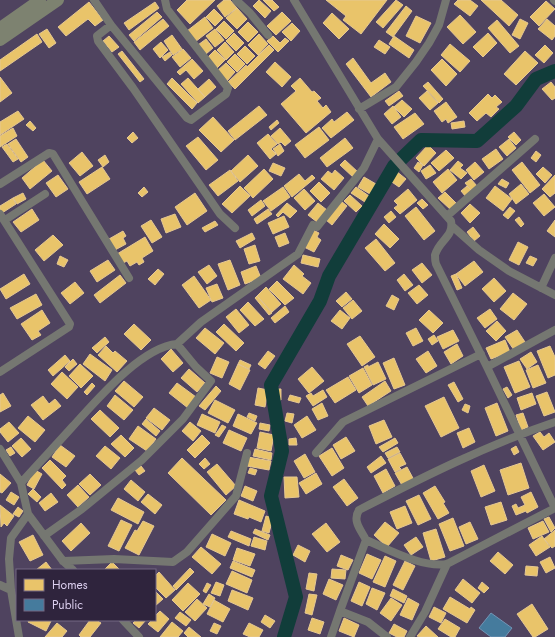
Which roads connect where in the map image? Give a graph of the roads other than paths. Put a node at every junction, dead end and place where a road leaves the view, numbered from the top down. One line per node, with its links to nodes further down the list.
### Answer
1 (40, 0): 9 (highway)
2 (58, 0): 11 (highway)
3 (94, 0): 8 (street)
4 (165, 0): 8 (street)
5 (236, 0): 10 (street)
6 (294, 0): 12 (street)
7 (446, 0): 12 (street)
8 (111, 25): 20 (street)
9 (0, 28)
10 (268, 35)
11 (0, 40)
12 (359, 109): 13 (street)
13 (378, 138): 17 (street); 26 (street)
14 (535, 140): 17 (street)
15 (0, 184): 22 (street)
16 (45, 194): 18 (street)
17 (447, 216): 19 (street)
18 (2, 217): 29 (street)
19 (452, 226): 23 (street); 27 (street)
20 (235, 228)
21 (555, 258): 23 (street)
22 (129, 278)
23 (541, 288): 24 (street)
24 (555, 295)
25 (555, 330): 28 (street)
26 (177, 344): 35 (street); 38 (street)
27 (481, 354): 28 (street); 34 (street)
28 (487, 367): 31 (street)
29 (0, 372)
30 (555, 422): 31 (street)
31 (520, 434): 36 (street); 39 (street)
32 (0, 449): 35 (street)
33 (247, 453): 40 (street)
34 (316, 453)
35 (21, 483): 37 (street)
36 (555, 508): 41 (street)
37 (28, 514): 38 (street); 44 (street)
38 (44, 536): 40 (street)
39 (366, 540): 41 (street); 45 (street)
40 (63, 561): 42 (street)
41 (445, 566): 53 (street)
42 (72, 569)
43 (0, 585): 44 (street)
44 (11, 590): 46 (street)
45 (340, 611): 51 (street); 52 (street)
46 (16, 619)
47 (16, 621): 49 (street)
48 (124, 621): 50 (street)
49 (19, 637)
50 (138, 637)
51 (331, 637)
52 (387, 637)
53 (410, 637)

